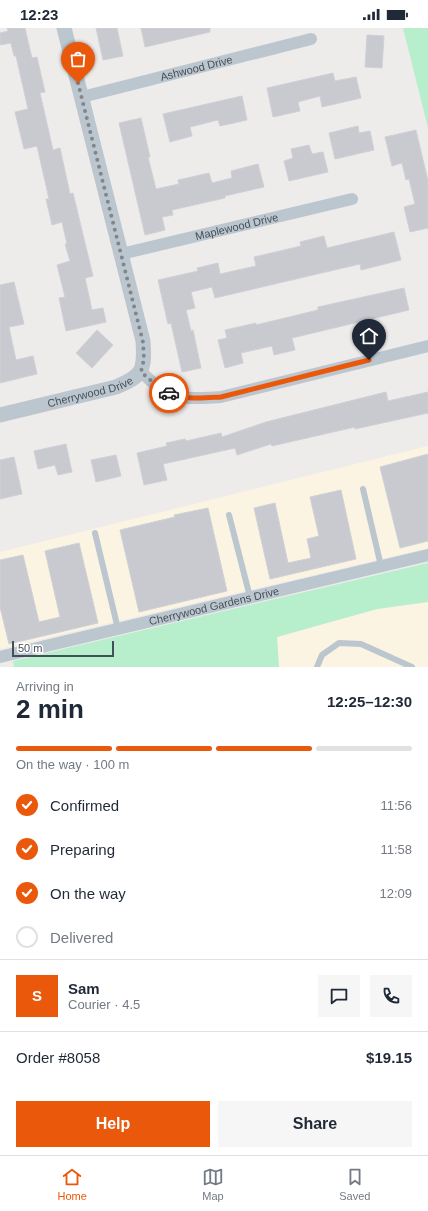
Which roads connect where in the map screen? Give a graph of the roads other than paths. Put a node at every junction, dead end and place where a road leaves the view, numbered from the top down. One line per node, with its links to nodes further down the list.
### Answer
1 (64, 28): 3 (street)
2 (311, 40): 3 (street, Ashwood Drive)
3 (82, 97): 5 (street)
4 (352, 199): 5 (street, Maplewood Drive)
5 (122, 254): 7 (street)
6 (428, 346): 7 (street, Cherrywood Drive)
7 (141, 372): 8 (street, Cherrywood Drive)
8 (0, 415)
9 (363, 489): 13 (lane)
10 (229, 515): 14 (lane)
11 (95, 533): 15 (lane)
12 (428, 555): 13 (street, Cherrywood Gardens Drive)
13 (381, 566): 14 (street, Cherrywood Gardens Drive)
14 (250, 598): 15 (street, Cherrywood Gardens Drive)
15 (118, 629): 16 (street, Cherrywood Gardens Drive)
16 (0, 657)
17 (317, 667): 18 (lane)
18 (412, 667)

